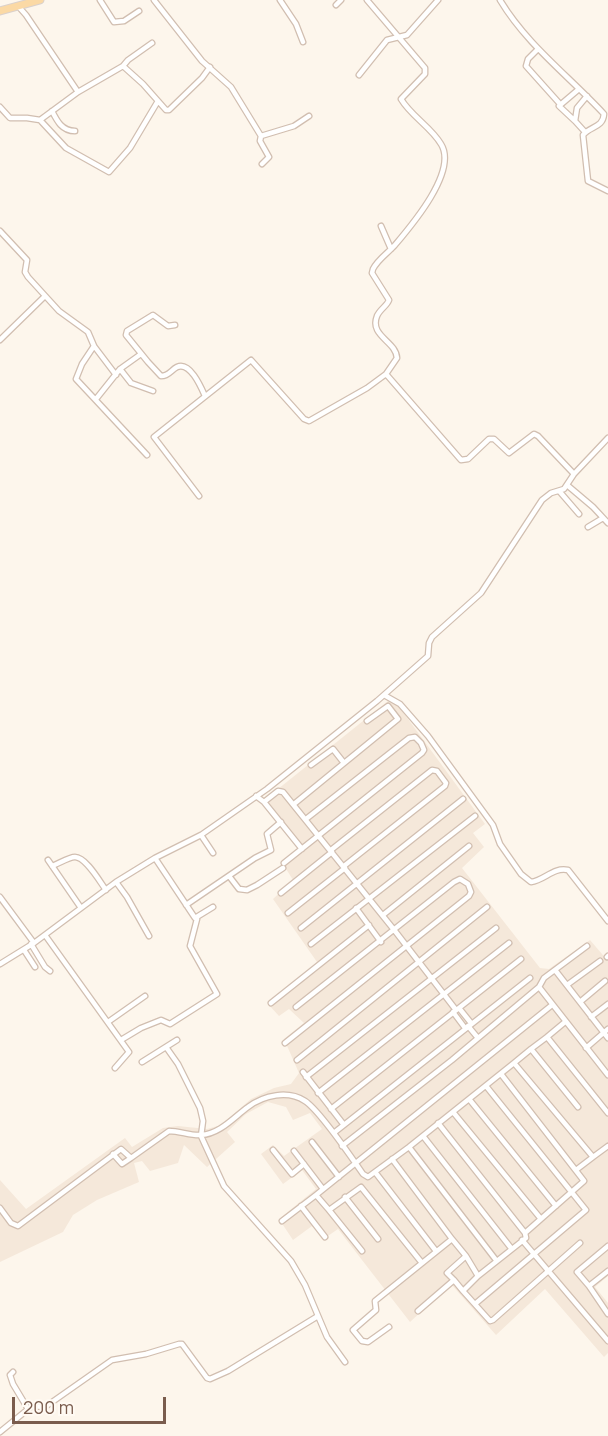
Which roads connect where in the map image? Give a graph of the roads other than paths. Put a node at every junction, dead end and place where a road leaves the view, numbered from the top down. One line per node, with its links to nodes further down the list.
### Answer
1 (40, 0): 9 (main road)
2 (100, 0): 12 (street)
3 (153, 0): 18 (street)
4 (280, 0): 14 (street)
5 (341, 0): 10 (street)
6 (367, 0): 13 (street)
7 (438, 0): 13 (street)
8 (500, 0): 16 (street)
9 (17, 5): 11 (main road); 21 (street)
10 (336, 5)
11 (0, 11)
12 (139, 11)
13 (399, 37): 19 (street); 37 (street)
14 (303, 42)
15 (152, 43): 17 (street)
16 (538, 49): 20 (street); 24 (street)
17 (123, 66): 21 (street); 23 (street)
18 (210, 67): 23 (street); 32 (street)
19 (359, 75)
20 (579, 89): 22 (street); 24 (street)
21 (78, 92): 26 (street)
22 (587, 96): 29 (street); 31 (street)
23 (158, 101): 28 (street)
24 (560, 104): 29 (street)
25 (0, 107): 28 (street)
26 (52, 111): 28 (street); 30 (street)
27 (309, 116): 32 (street)
28 (40, 120)
29 (575, 122): 31 (street)
30 (75, 131)
31 (585, 132): 34 (street)
32 (261, 136): 33 (street)
33 (262, 164)
34 (608, 191)
35 (381, 226): 37 (street)
36 (0, 231): 38 (street)
37 (391, 249): 44 (street)
38 (45, 296): 40 (street); 41 (street)
39 (175, 325): 42 (street)
40 (0, 340)
41 (94, 346): 45 (street); 50 (street)
42 (141, 354): 43 (street); 49 (street)
43 (120, 369): 45 (street); 46 (street)
44 (386, 374): 49 (street); 53 (street)
45 (116, 375): 50 (street)
46 (138, 387): 47 (street); 48 (street)
47 (153, 391)
48 (138, 394)
49 (205, 396): 56 (street)
50 (96, 399): 52 (street)
51 (607, 440): 53 (street)
52 (147, 455)
53 (574, 474): 54 (street)
54 (567, 484): 55 (street); 58 (street)
55 (560, 492): 57 (street); 61 (street)
56 (199, 496)
57 (579, 514)
58 (603, 518): 59 (street); 60 (street)
59 (608, 523)
60 (588, 527)
61 (384, 695): 65 (street); 97 (street)
62 (367, 721): 63 (street)
63 (344, 764): 64 (street); 68 (street)
64 (311, 765)
65 (256, 796): 67 (street); 72 (street)
66 (463, 799): 84 (street)
67 (264, 802): 68 (street); 71 (street)
68 (294, 804): 70 (street)
69 (475, 816): 88 (street)
70 (306, 819): 73 (street); 73 (street)
71 (281, 822): 75 (street); 82 (street)
72 (201, 835): 77 (street); 78 (street)
73 (319, 835): 75 (street); 76 (street)
74 (469, 846): 95 (street)
75 (302, 849): 82 (street)
76 (332, 851): 81 (street); 81 (street); 86 (street)
77 (213, 853)
78 (155, 858): 83 (street); 89 (street)
79 (48, 860): 80 (street)
80 (52, 866): 85 (street); 90 (street)
81 (344, 867): 84 (street); 94 (street)
82 (229, 876): 89 (street)
83 (116, 882): 85 (street); 103 (street)
84 (357, 883): 88 (street); 99 (street)
85 (106, 890): 90 (street)
86 (280, 893)
87 (0, 897): 106 (street)
88 (369, 898): 93 (street); 95 (street)
89 (186, 905): 96 (street)
90 (81, 908): 102 (street)
91 (213, 908): 96 (street)
92 (487, 908): 112 (street)
93 (356, 909): 98 (street); 107 (street)
94 (288, 913)
95 (383, 915): 101 (street)
96 (197, 919): 139 (street)
97 (608, 921)
98 (369, 926): 104 (street); 126 (street)
99 (301, 928)
100 (496, 928): 118 (street)
101 (395, 931): 104 (street); 108 (street); 108 (street)
102 (45, 934): 106 (street); 132 (street)
103 (148, 936)
104 (381, 942): 129 (street)
105 (509, 943): 123 (street)
106 (33, 944): 110 (street); 117 (street)
107 (311, 944)
108 (407, 946): 112 (street); 141 (street)
109 (587, 946): 116 (street)
110 (24, 950): 114 (street); 115 (street)
111 (521, 959): 130 (street)
112 (419, 961): 118 (street); 145 (street)
113 (600, 961): 121 (street)
114 (0, 964)
115 (35, 967)
116 (555, 970): 121 (street); 122 (street)
117 (50, 971)
118 (432, 978): 123 (street); 152 (street)
119 (530, 978): 134 (street)
120 (605, 981): 125 (street)
121 (567, 986): 125 (street)
122 (539, 987): 128 (street); 137 (street)
123 (444, 994): 130 (street); 152 (street)
124 (145, 996): 132 (street)
125 (579, 1002): 131 (street)
126 (271, 1003)
127 (608, 1004): 131 (street)
128 (552, 1005): 133 (street); 174 (street)
129 (296, 1007)
130 (456, 1010): 134 (street); 155 (street)
131 (591, 1017): 135 (street)
132 (108, 1022): 139 (street)
133 (565, 1022): 136 (street); 143 (street)
134 (468, 1026): 137 (street); 159 (street)
135 (606, 1031): 138 (street); 143 (street)
136 (546, 1037): 144 (street); 157 (street)
137 (478, 1038): 164 (street)
138 (608, 1038)
139 (121, 1040): 148 (street)
140 (177, 1040): 142 (street)
141 (285, 1043)
142 (166, 1047): 146 (street); 161 (street)
143 (586, 1048): 150 (street)
144 (531, 1049): 147 (street); 154 (street)
145 (297, 1060)
146 (142, 1062)
147 (514, 1063): 149 (street); 170 (street)
148 (115, 1068)
149 (501, 1074): 151 (street); 175 (street)
150 (608, 1075)
151 (486, 1086): 153 (street); 179 (street)
152 (318, 1093): 155 (street)
153 (469, 1099): 156 (street); 183 (street)
154 (578, 1107)
155 (331, 1109): 159 (street)
156 (453, 1112): 158 (street); 186 (street)
157 (608, 1113)
158 (438, 1123): 162 (street); 188 (street)
159 (344, 1125): 160 (street)
160 (334, 1132)
161 (201, 1136): 164 (street); 171 (street); 211 (street)
162 (423, 1136): 166 (street); 195 (street)
163 (312, 1142): 177 (street)
164 (342, 1146): 174 (street)
165 (608, 1146): 170 (street)
166 (409, 1147): 172 (street); 200 (street)
167 (273, 1150): 173 (street)
168 (294, 1151): 173 (street)
169 (113, 1154): 171 (street); 171 (street); 184 (street)
170 (593, 1157): 175 (street)
171 (131, 1158)
172 (392, 1159): 176 (street); 191 (street)
173 (304, 1164): 178 (street)
174 (356, 1164): 176 (street); 177 (street)
175 (576, 1170): 179 (street)
176 (375, 1172): 197 (street)
177 (339, 1177): 178 (street)
178 (324, 1189): 180 (street)
179 (572, 1192): 183 (street); 198 (street)
180 (316, 1195): 182 (street); 185 (street)
181 (345, 1197): 185 (street); 190 (street); 201 (street)
182 (301, 1206): 187 (street); 189 (street)
183 (556, 1206): 186 (street)
184 (0, 1208)
185 (328, 1210): 196 (street)
186 (541, 1219): 188 (street)
187 (282, 1221)
188 (525, 1233): 192 (street)
189 (325, 1237)
190 (378, 1239)
191 (452, 1239): 197 (street); 199 (street)
192 (522, 1240): 195 (street); 198 (street)
193 (580, 1243): 202 (street)
194 (608, 1246): 206 (street)
195 (511, 1248): 200 (street)
196 (362, 1251)
197 (436, 1251): 201 (street)
198 (534, 1255): 202 (street); 208 (street)
199 (466, 1256): 204 (street); 205 (street)
200 (496, 1260): 204 (street)
201 (422, 1263): 212 (street)
202 (547, 1271): 208 (street); 213 (street)
203 (608, 1271): 206 (street)
204 (478, 1276): 207 (street)
205 (454, 1280): 207 (street); 209 (street)
206 (589, 1286): 210 (street)
207 (463, 1291): 208 (street)
208 (475, 1304)
209 (418, 1311)
210 (608, 1314)
211 (318, 1316): 214 (street); 216 (street)
212 (389, 1327)
213 (608, 1341)
214 (345, 1362)
215 (13, 1372): 216 (street)
216 (28, 1409): 217 (street)
217 (0, 1432)

